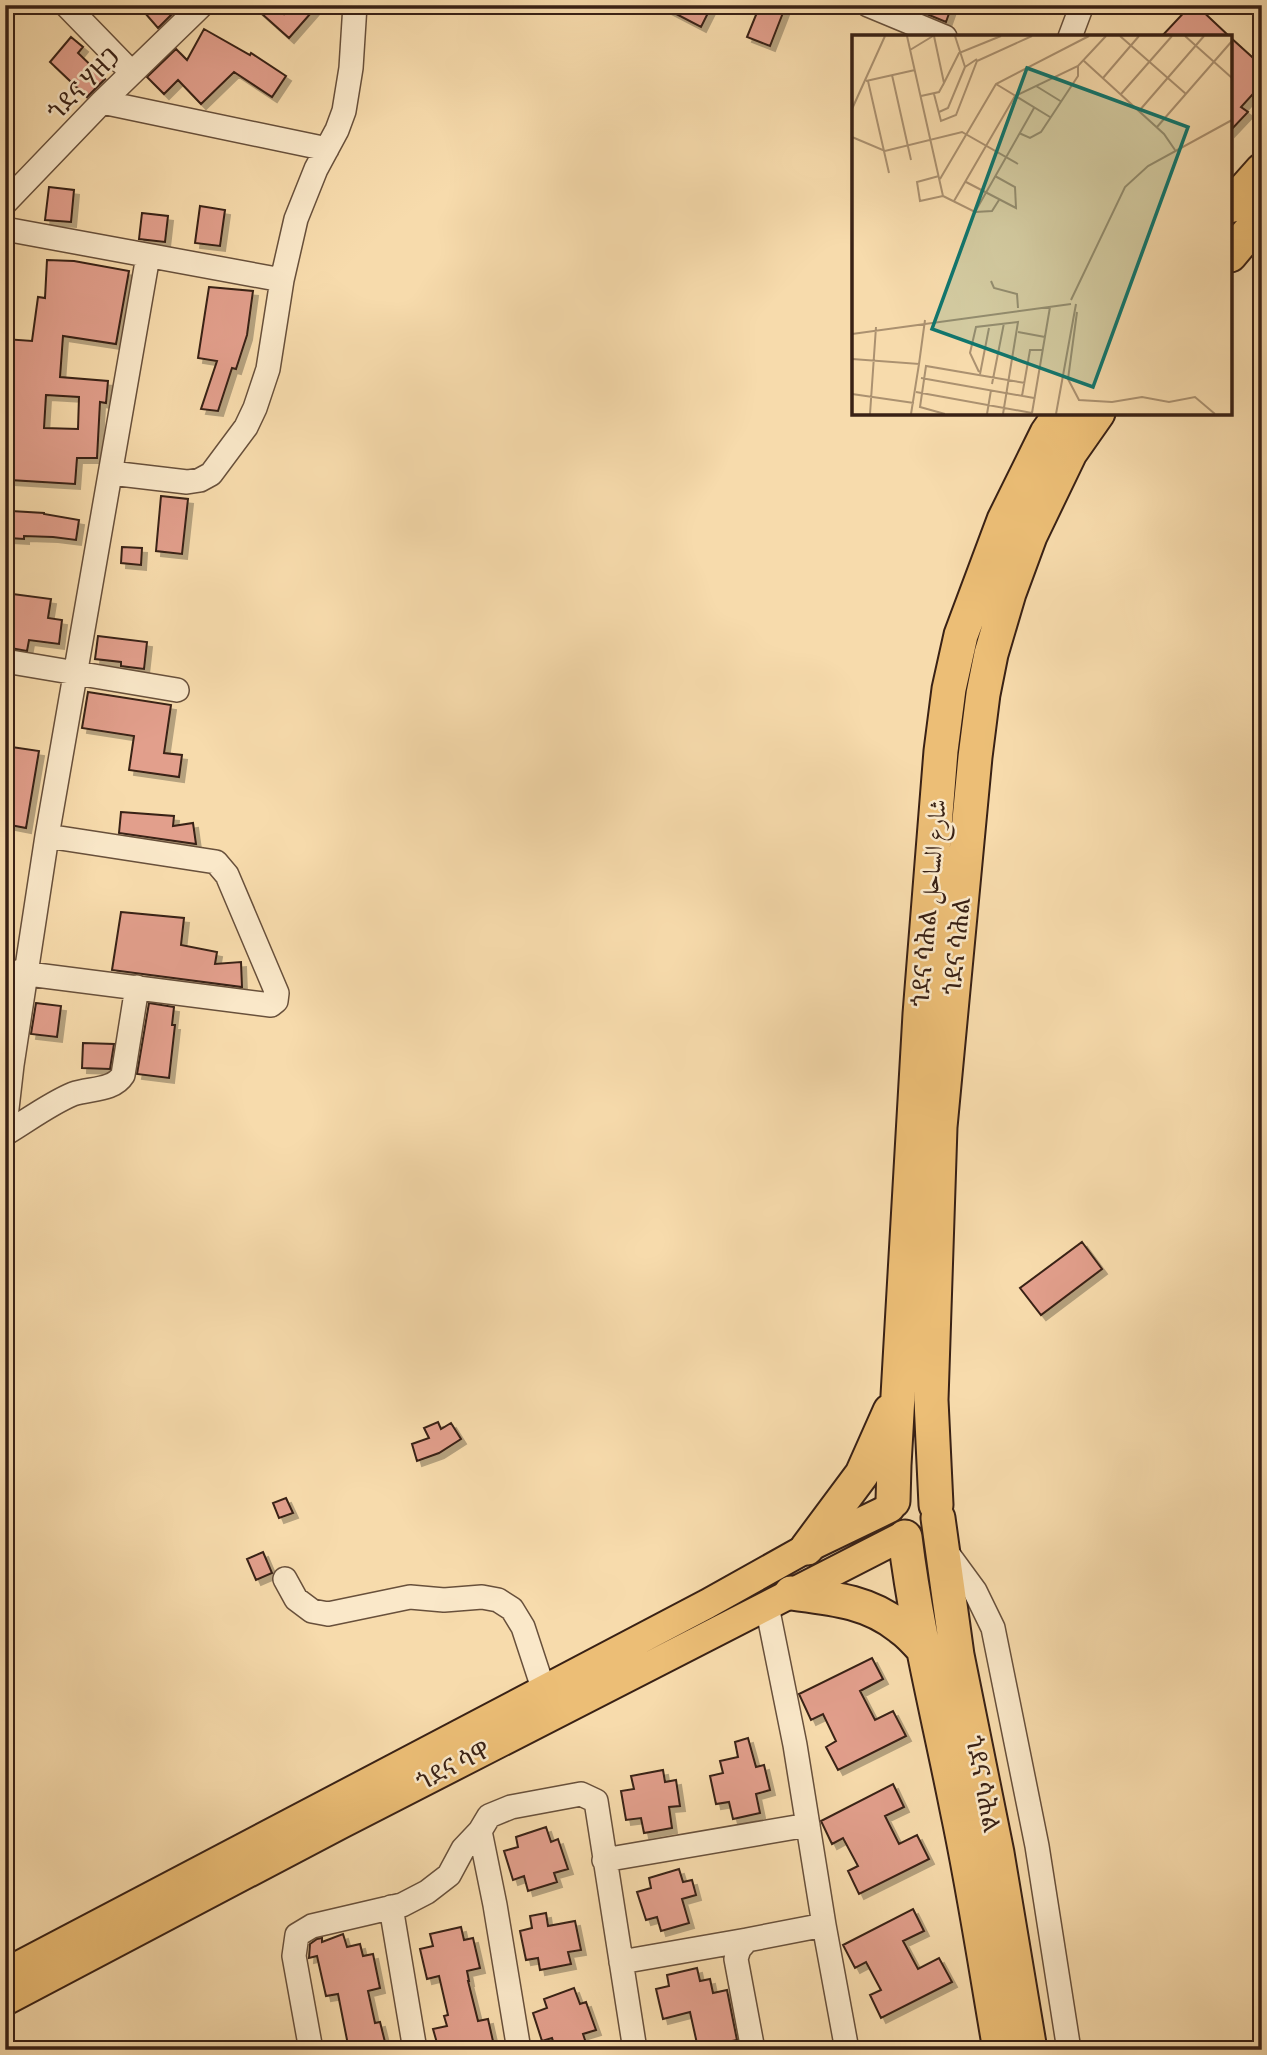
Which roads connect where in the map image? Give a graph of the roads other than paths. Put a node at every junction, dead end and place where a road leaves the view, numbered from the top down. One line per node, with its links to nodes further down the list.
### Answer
1 (66, 5): 8 (street)
2 (202, 5): 8 (street, ጎደና ሃዘጋ)
3 (355, 5): 10 (street)
4 (1082, 5): 7 (street)
5 (880, 8): 6 (street)
6 (941, 35)
7 (1071, 35)
8 (132, 73): 9 (street, ጎደና ሃዘጋ)
9 (102, 102): 10 (street); 13 (street, ጎደና ሃዘጋ)
10 (327, 149): 17 (street)
11 (1262, 170): 12 (highway)
12 (1240, 202): 15 (highway)
13 (5, 203)
14 (5, 229): 16 (street)
15 (1232, 244)
16 (148, 256): 17 (street); 20 (street)
17 (282, 280): 20 (street)
18 (1060, 415): 27 (highway, ጎደና ሳሕል شارع الساحل)
19 (1097, 415): 27 (highway, ጎደና ሳሕል)
20 (111, 473): 22 (street)
21 (5, 661): 22 (street)
22 (76, 674): 23 (street); 24 (street)
23 (177, 690)
24 (47, 836): 25 (street); 26 (street)
25 (16, 973): 26 (street); 28 (street)
26 (137, 987): 29 (street)
27 (932, 1063): 30 (highway, ጎደና ሳሕል شارع الساحل)
28 (5, 1126)
29 (5, 1134)
30 (917, 1338): 31 (highway, ጎደና ሳሕል شارع الساحل); 33 (highway, ጎደና ሳሕል)
31 (899, 1389): 32 (highway, ጎደና ሳሕል شارع الساحل); 34 (highway)
32 (898, 1520): 33 (highway); 34 (main road, ጎደና ሳዋ); 36 (main road, ጎደና ሳዋ); 37 (highway, ጎደና ሳሕል)
33 (938, 1522): 55 (highway, ጎደና ሳሕል); 56 (street)
34 (807, 1548): 38 (main road, ጎደና ሳዋ)
35 (285, 1579): 38 (street)
36 (779, 1599): 37 (highway); 39 (street); 47 (main road, ጎደና ሳዋ)
37 (925, 1650): 54 (highway, ጎደና ሳሕል)
38 (544, 1690): 46 (main road, ጎደና ሳዋ)
39 (808, 1825): 41 (street); 43 (street)
40 (480, 1831): 41 (street); 42 (street); 50 (street)
41 (604, 1860): 45 (street)
42 (391, 1908): 48 (street); 49 (street)
43 (824, 1925): 44 (street); 53 (street)
44 (747, 1940): 45 (street); 52 (street)
45 (621, 1962): 51 (street)
46 (5, 1973)
47 (5, 2001)
48 (311, 2050)
49 (415, 2050)
50 (519, 2050)
51 (635, 2050)
52 (753, 2050)
53 (847, 2050)
54 (1000, 2050)
55 (1030, 2050)
56 (1069, 2050)

